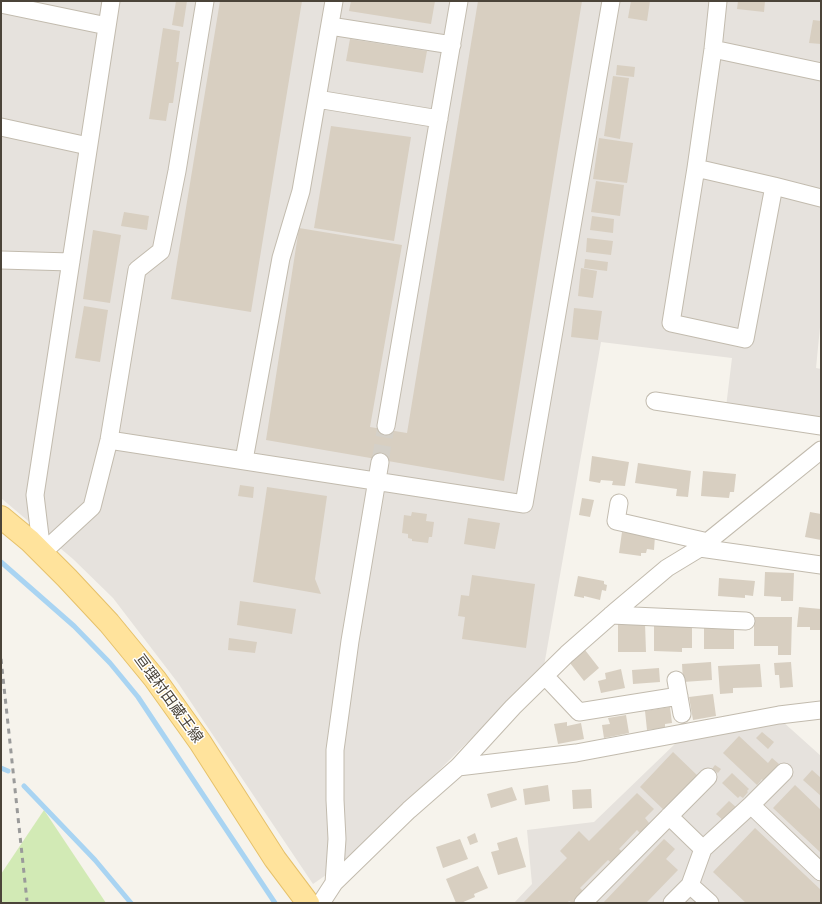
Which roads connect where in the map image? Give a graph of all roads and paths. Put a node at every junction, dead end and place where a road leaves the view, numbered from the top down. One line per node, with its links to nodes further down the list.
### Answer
1 (111, 1): 8 (street)
2 (204, 1): 25 (street)
3 (334, 1): 9 (street)
4 (459, 1): 10 (street)
5 (611, 1): 29 (street)
6 (718, 1): 11 (street)
7 (1, 4): 8 (street)
8 (107, 26): 16 (street)
9 (330, 26): 10 (street); 13 (street)
10 (452, 46): 14 (street)
11 (713, 49): 12 (street); 17 (street)
12 (821, 72)
13 (317, 98): 14 (street); 27 (street)
14 (439, 119): 23 (street)
15 (1, 127): 16 (street)
16 (88, 146): 21 (street)
17 (696, 168): 18 (street); 18 (street)
18 (774, 186): 19 (street)
19 (821, 198)
20 (1, 260): 21 (street)
21 (71, 262): 33 (street)
22 (655, 401): 24 (street)
23 (386, 426)
24 (821, 426)
25 (108, 440): 27 (street); 33 (street)
26 (821, 450): 32 (street)
27 (244, 460): 29 (street)
28 (380, 462): 29 (street)
29 (376, 482): 47 (street)
30 (619, 503): 32 (street)
31 (1, 517): 33 (main road, 亘理村田蔵王線)
32 (704, 545): 34 (street); 35 (street)
33 (42, 553): 49 (main road, 亘理村田蔵王線)
34 (821, 565)
35 (611, 615): 36 (street); 37 (street)
36 (746, 621)
37 (545, 676): 39 (street); 40 (street)
38 (821, 710): 40 (street)
39 (682, 714)
40 (458, 767): 47 (street)
41 (784, 772): 43 (street)
42 (708, 777): 44 (street)
43 (751, 805): 45 (street); 46 (street)
44 (669, 816): 45 (street); 51 (street)
45 (703, 850): 48 (street)
46 (821, 872)
47 (334, 883): 50 (street)
48 (690, 885): 52 (street); 53 (street)
49 (308, 903)
50 (321, 903)
51 (582, 903)
52 (672, 903)
53 (710, 903)

